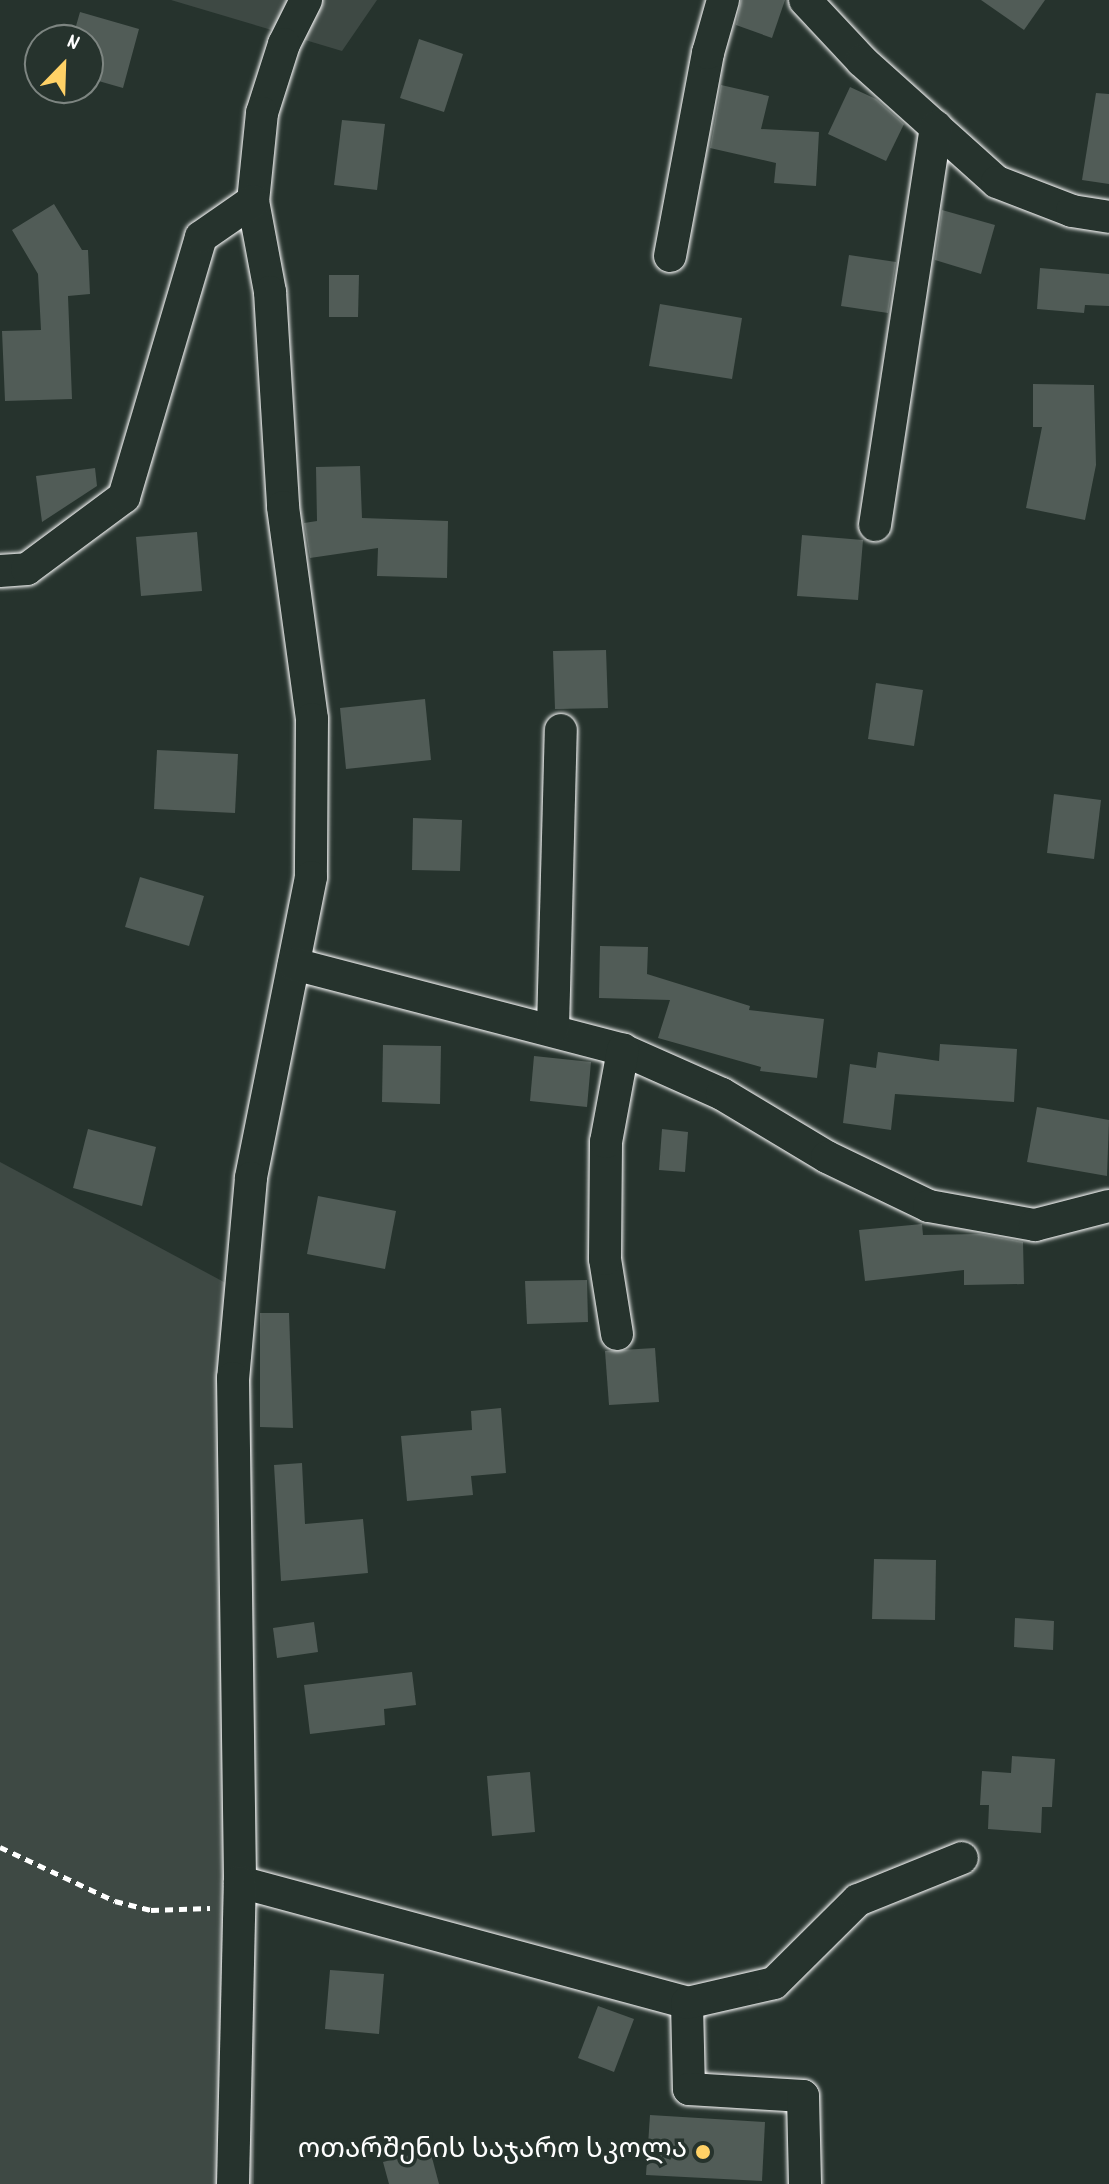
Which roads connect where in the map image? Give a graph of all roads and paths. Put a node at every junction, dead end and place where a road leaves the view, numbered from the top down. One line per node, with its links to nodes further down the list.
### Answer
1 (306, 0): 5 (street)
2 (723, 0): 7 (street)
3 (805, 0): 4 (street)
4 (936, 127): 6 (street); 8 (street)
5 (253, 201): 9 (street); 11 (street)
6 (1109, 217)
7 (670, 256)
8 (875, 525)
9 (0, 571)
10 (561, 730): 12 (street)
11 (294, 964): 12 (street); 18 (street)
12 (553, 1028): 13 (street)
13 (623, 1050): 14 (street); 15 (street)
14 (1109, 1206)
15 (617, 1334)
16 (0, 1847): 18 (path)
17 (962, 1858): 19 (street)
18 (240, 1894): 19 (street); 20 (street)
19 (687, 2003): 21 (street)
20 (233, 2184)
21 (805, 2184)

